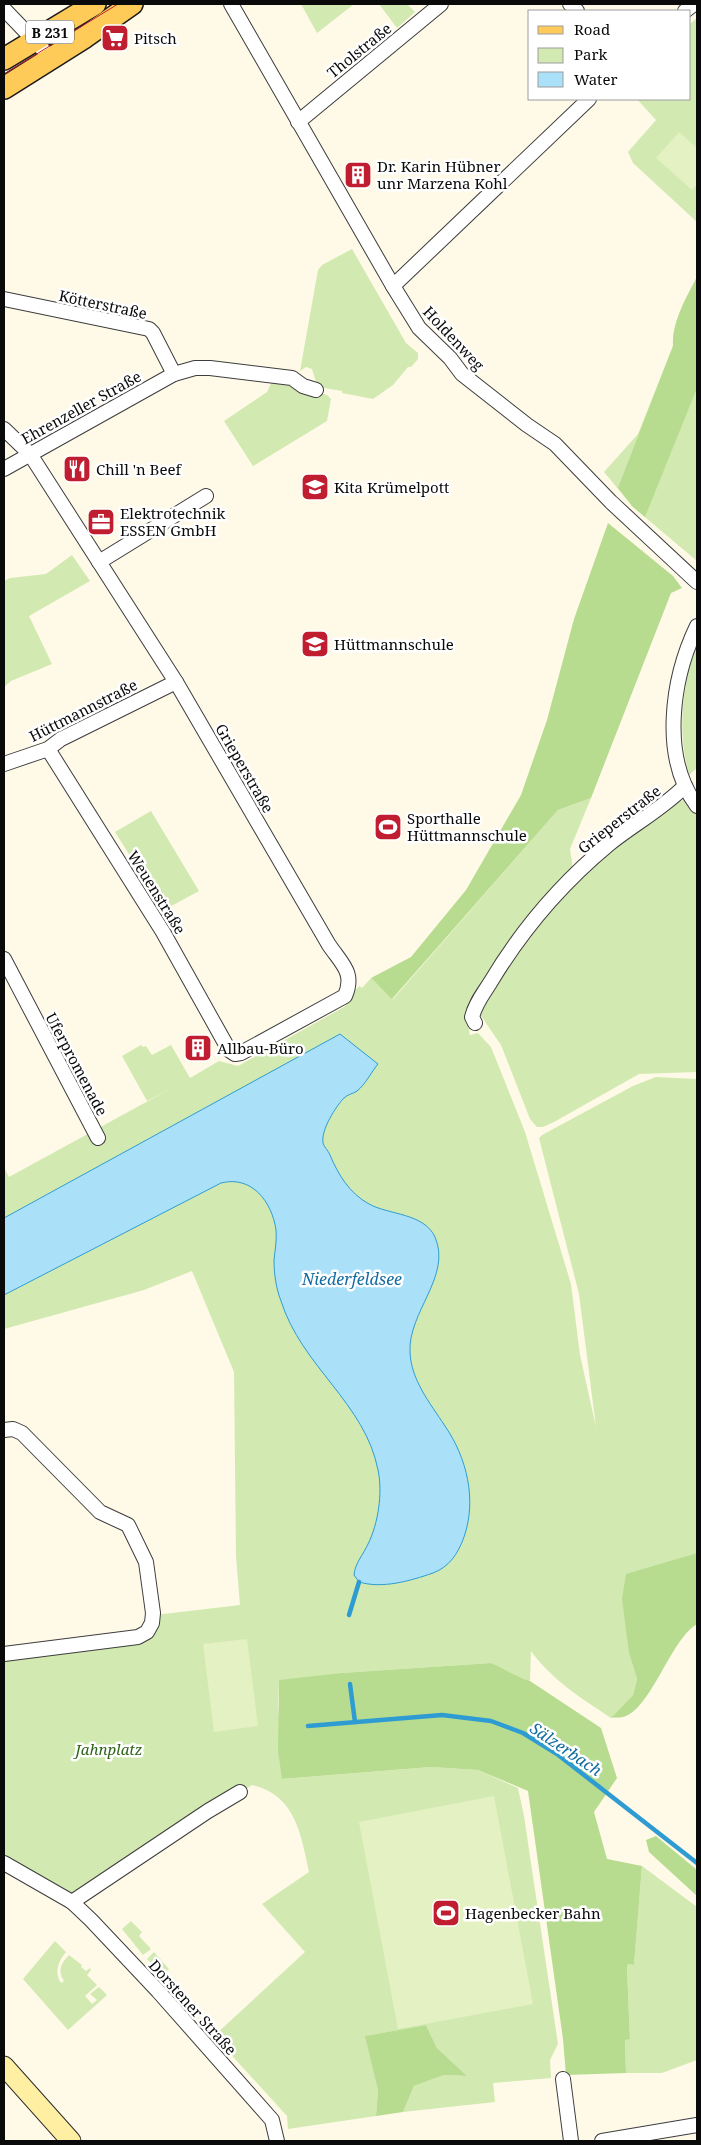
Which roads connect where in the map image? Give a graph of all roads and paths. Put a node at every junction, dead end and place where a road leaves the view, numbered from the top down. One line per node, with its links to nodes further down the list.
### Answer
1 (95, 4): 6 (main road, B 231)
2 (132, 4): 7 (main road, B 231)
3 (231, 4): 11 (street, Holdenweg)
4 (441, 4): 11 (street, Tholstraße)
5 (4, 9): 6 (street)
6 (35, 40): 7 (street); 8 (main road, B 231)
7 (51, 58): 9 (main road, B 231)
8 (4, 59)
9 (4, 88)
10 (588, 100): 12 (street)
11 (298, 122): 12 (street, Holdenweg)
12 (392, 286): 21 (street, Holdenweg)
13 (4, 299): 14 (street, Kötterstraße)
14 (174, 374): 15 (street); 17 (street, Ehrenzeller Straße)
15 (316, 390)
16 (4, 429): 17 (street, Grieperstraße)
17 (30, 454): 18 (street, Ehrenzeller Straße); 20 (street, Grieperstraße)
18 (4, 469)
19 (206, 496): 20 (street)
20 (99, 562): 23 (street, Grieperstraße)
21 (697, 582)
22 (697, 626): 26 (street)
23 (176, 682): 24 (street, Hüttmannstraße); 30 (street, Grieperstraße)
24 (48, 749): 25 (street, Hüttmannstraße); 30 (street, Weuenstraße)
25 (4, 764)
26 (685, 786): 27 (street); 29 (street, Grieperstraße)
27 (697, 806)
28 (4, 959): 31 (street, Uferpromenade)
29 (475, 1023)
30 (235, 1054)
31 (98, 1138)
32 (4, 1430): 33 (street)
33 (4, 1654)
34 (240, 1792): 36 (street)
35 (4, 1863): 36 (street)
36 (72, 1902): 41 (street, Dorstener Straße)
37 (4, 2066): 40 (main road)
38 (563, 2079): 42 (street)
39 (697, 2125): 43 (street)
40 (71, 2141)
41 (276, 2141)
42 (571, 2141)
43 (602, 2141)

